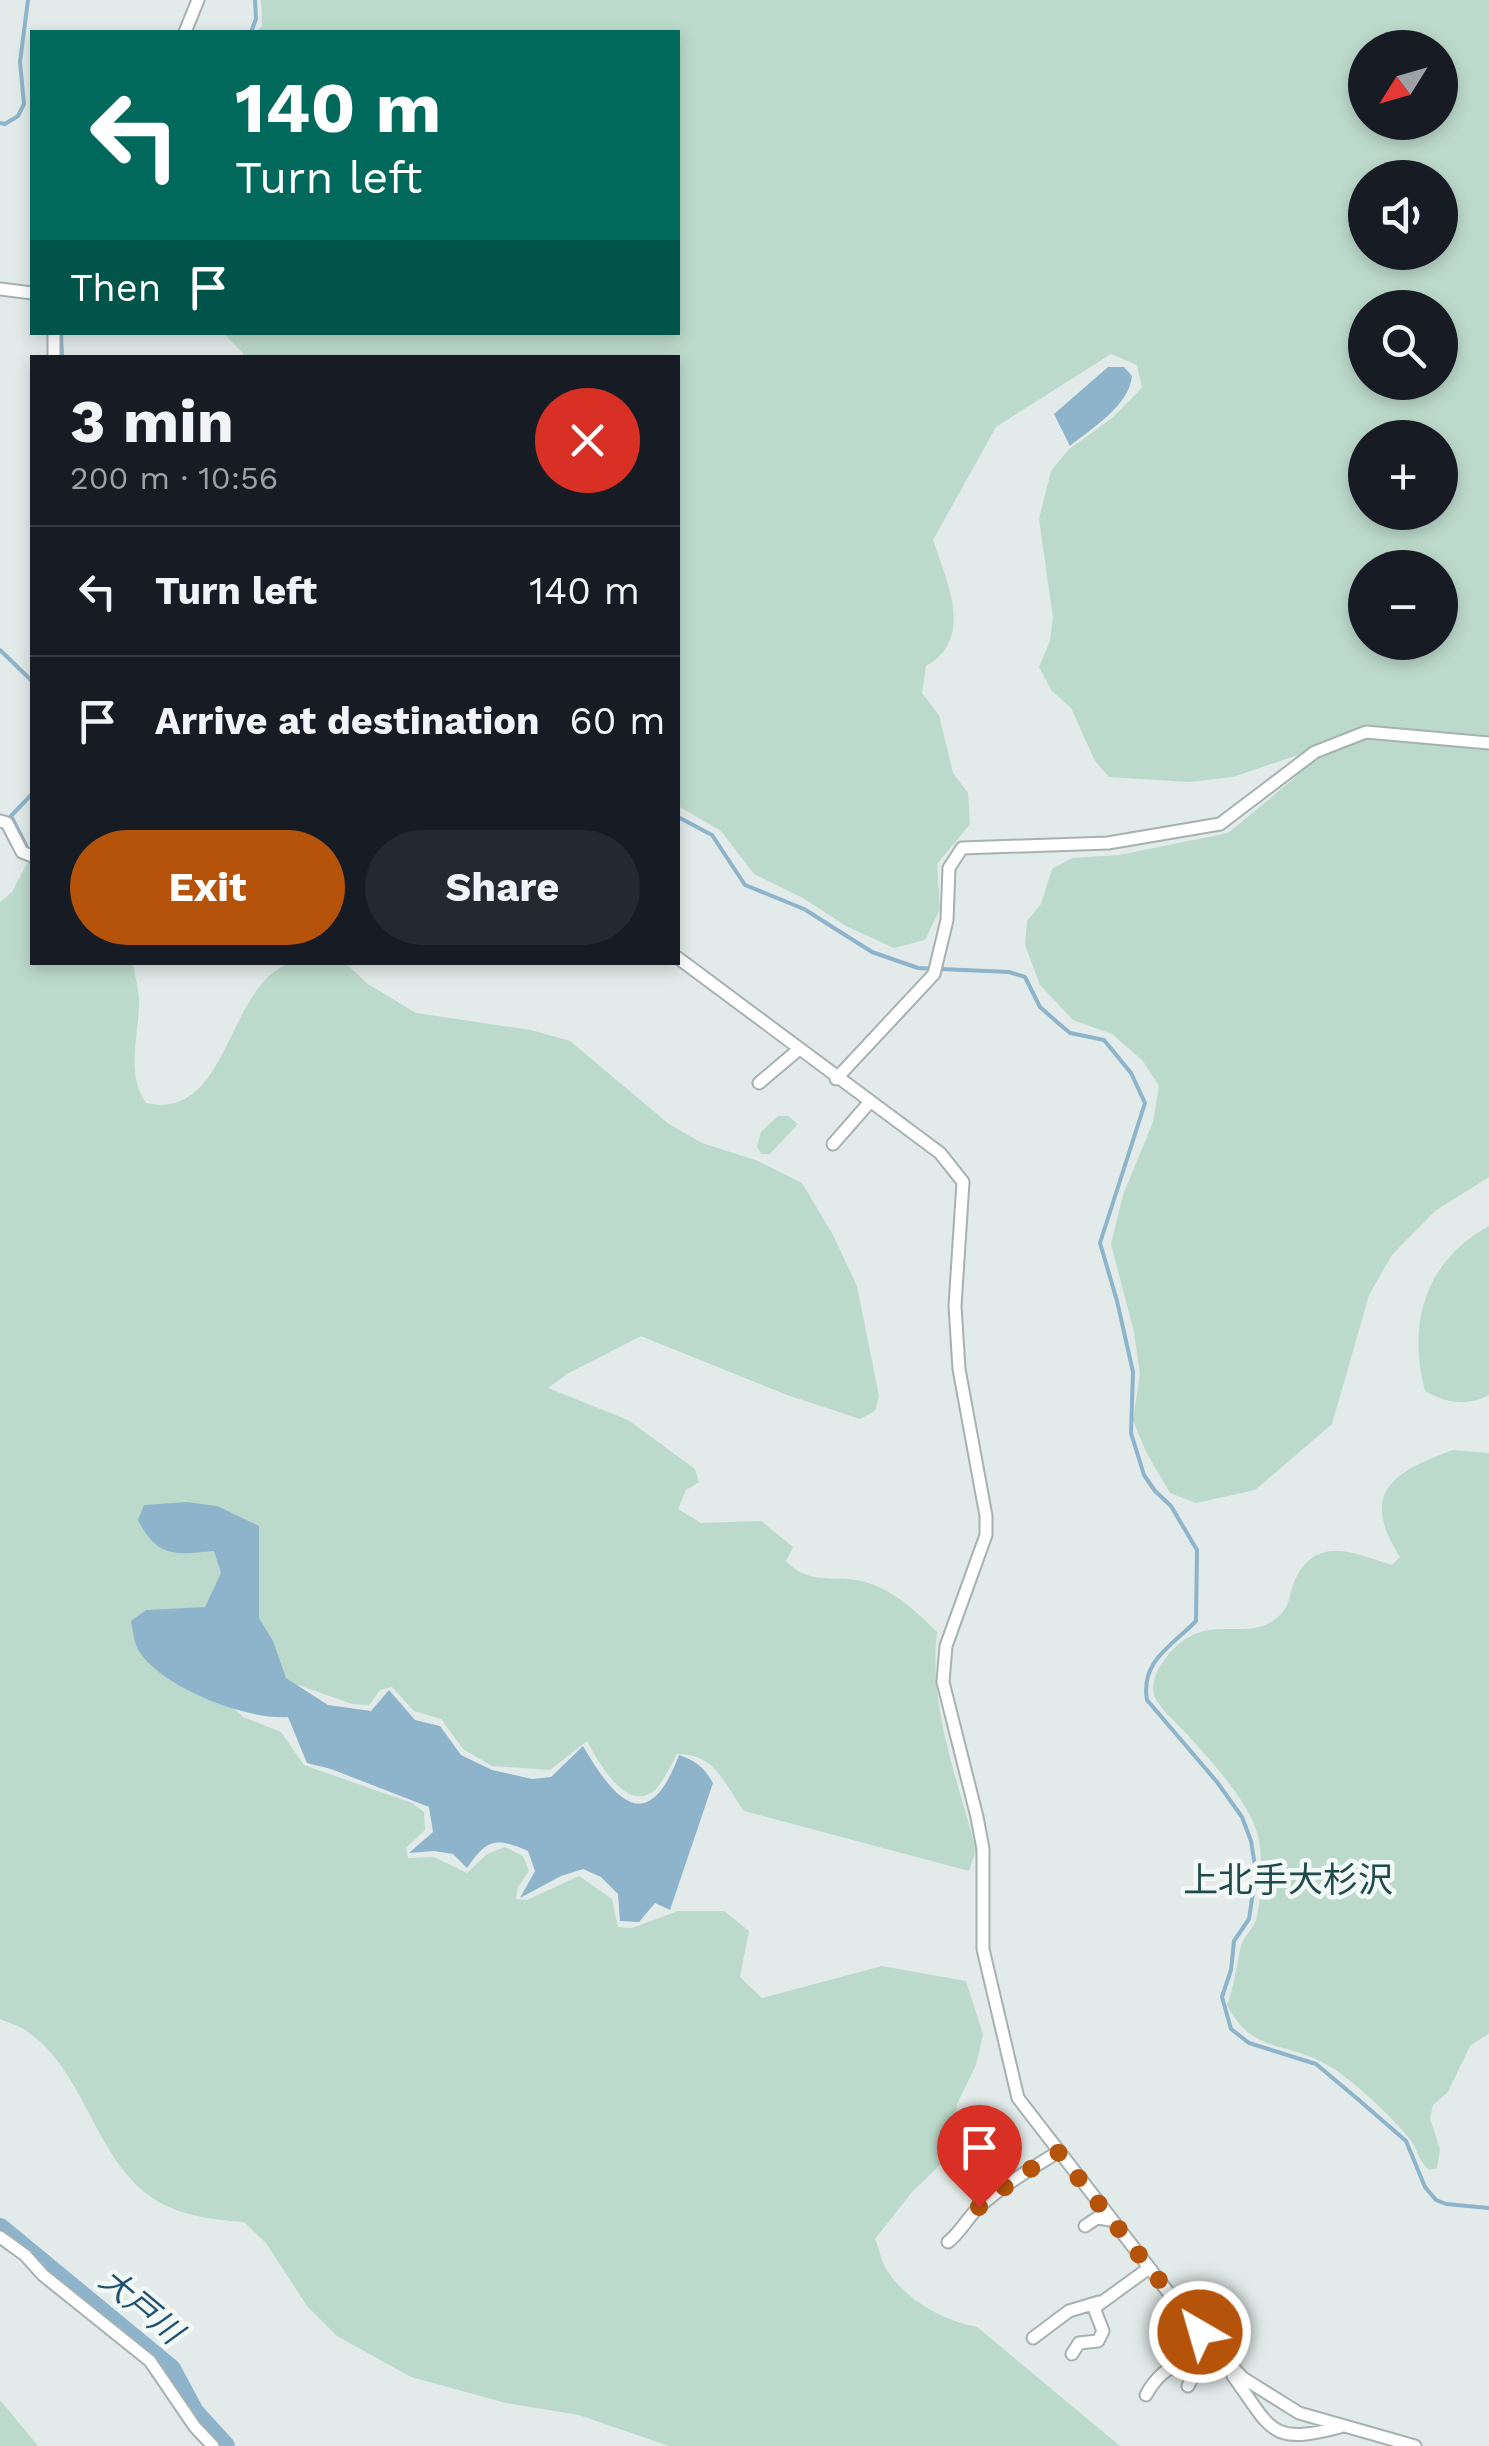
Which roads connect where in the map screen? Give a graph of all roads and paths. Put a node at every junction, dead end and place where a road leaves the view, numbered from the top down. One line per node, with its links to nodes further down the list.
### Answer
1 (198, 0): 2 (street)
2 (186, 30)
3 (0, 288): 4 (street)
4 (30, 293)
5 (1489, 744): 10 (street)
6 (0, 821): 7 (street)
7 (30, 855)
8 (680, 960): 9 (street)
9 (798, 1050): 10 (street); 11 (street)
10 (836, 1080): 12 (street)
11 (759, 1083)
12 (869, 1102): 13 (street); 14 (street)
13 (834, 1144)
14 (1058, 2152): 15 (street); 18 (street)
15 (1111, 2220): 16 (street); 19 (street)
16 (1085, 2226)
17 (0, 2238): 27 (street)
18 (948, 2242)
19 (1149, 2268): 20 (street); 22 (street)
20 (1099, 2302): 21 (street); 23 (street)
21 (1034, 2338)
22 (1203, 2344): 24 (street); 25 (street); 26 (street); 26 (street)
23 (1072, 2354)
24 (1188, 2386)
25 (1146, 2396)
26 (1340, 2427): 28 (street)
27 (213, 2446)
28 (1415, 2446)

